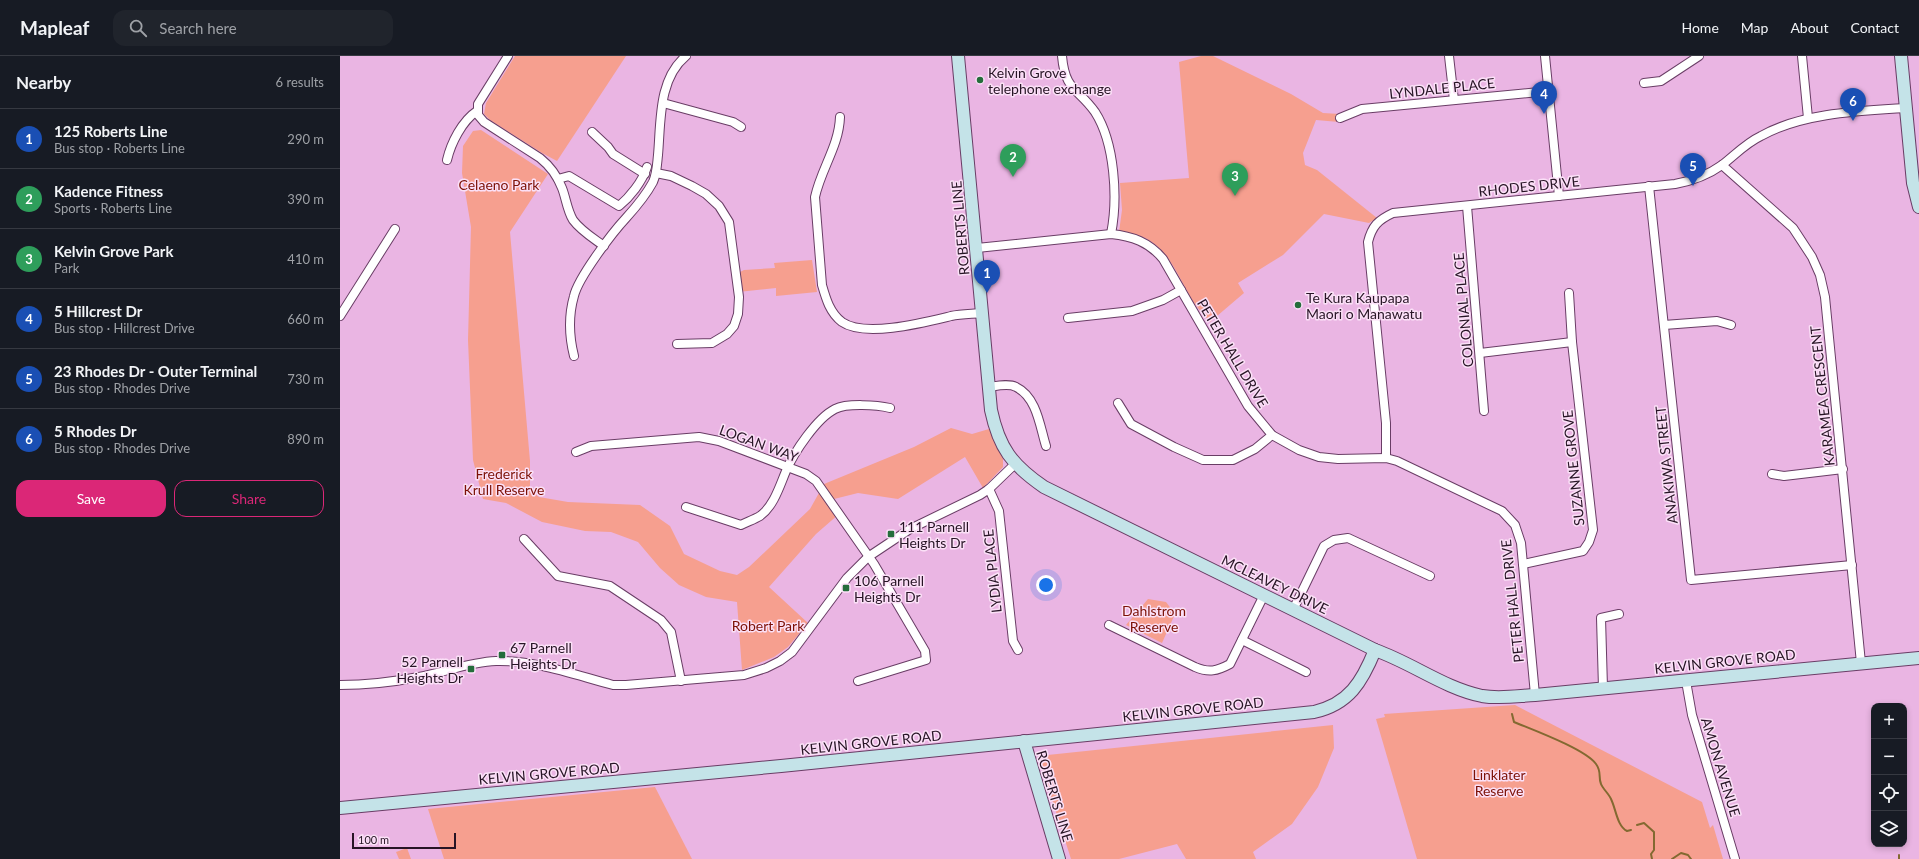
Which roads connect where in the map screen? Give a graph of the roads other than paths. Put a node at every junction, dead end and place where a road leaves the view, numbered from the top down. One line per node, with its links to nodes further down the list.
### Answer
1 (508, 56): 15 (street)
2 (686, 56): 13 (street)
3 (958, 56): 32 (main road, ROBERTS LINE)
4 (1062, 56): 30 (street)
5 (1449, 56): 12 (street)
6 (1545, 56): 11 (street)
7 (1699, 56): 10 (street)
8 (1802, 56): 18 (street)
9 (1901, 56): 14 (main road)
10 (1644, 83)
11 (1549, 91): 12 (street, LYNDALE PLACE); 26 (street)
12 (1454, 100): 17 (street, LYNDALE PLACE)
13 (663, 103): 19 (street); 23 (street)
14 (1906, 108): 18 (street, RHODES DRIVE); 28 (main road)
15 (477, 111): 21 (street); 24 (street)
16 (840, 116): 35 (street)
17 (1340, 118)
18 (1808, 118): 22 (street, RHODES DRIVE)
19 (741, 127)
20 (592, 132): 24 (street)
21 (447, 160)
22 (1722, 165): 25 (street, RHODES DRIVE); 54 (street, KARAMEA CRESCENT)
23 (656, 173): 31 (street); 41 (street)
24 (558, 179): 31 (street)
25 (1649, 186): 26 (street, RHODES DRIVE); 38 (street, ANAKIWA STREET)
26 (1559, 196): 27 (street, RHODES DRIVE)
27 (1466, 206): 42 (street, COLONIAL PLACE); 51 (street, RHODES DRIVE)
28 (1919, 207)
29 (395, 229): 36 (street)
30 (1111, 234): 32 (street, PETER HALL DRIVE); 33 (street, PETER HALL DRIVE)
31 (604, 246): 43 (street)
32 (976, 248): 35 (main road, ROBERTS LINE)
33 (1181, 290): 37 (street); 48 (street, PETER HALL DRIVE)
34 (1569, 293): 40 (street, SUZANNE GROVE)
35 (982, 314): 44 (main road, ROBERTS LINE)
36 (340, 316)
37 (1068, 318)
38 (1664, 325): 39 (street); 61 (street, ANAKIWA STREET)
39 (1732, 325)
40 (1572, 342): 42 (street); 60 (street, SUZANNE GROVE)
41 (677, 344)
42 (1480, 353): 47 (street, COLONIAL PLACE)
43 (574, 356)
44 (989, 387): 49 (street); 52 (main road, ROBERTS LINE)
45 (1118, 403): 48 (street)
46 (890, 408): 53 (street)
47 (1484, 411)
48 (1272, 435): 51 (street, PETER HALL DRIVE)
49 (1046, 446)
50 (576, 452): 53 (street, LOGAN WAY)
51 (1386, 458): 60 (street, PETER HALL DRIVE)
52 (1014, 465): 56 (street); 63 (main road, MCLEAVEY DRIVE)
53 (788, 467): 57 (street); 59 (street, LOGAN WAY)
54 (1843, 469): 55 (street); 61 (street, KARAMEA CRESCENT)
55 (1772, 474)
56 (989, 489): 59 (street); 68 (street, LYDIA PLACE)
57 (686, 507)
58 (524, 539): 73 (street)
59 (868, 557): 73 (street); 74 (street, LOGAN WAY)
60 (1523, 564): 78 (street, PETER HALL DRIVE)
61 (1852, 565): 71 (street, KARAMEA CRESCENT)
62 (1430, 576): 64 (street)
63 (1264, 595): 64 (main road, MCLEAVEY DRIVE); 67 (street)
64 (1293, 610): 69 (main road, MCLEAVEY DRIVE)
65 (1620, 614): 77 (street)
66 (1109, 625): 67 (street)
67 (1242, 640): 72 (street)
68 (1018, 650)
69 (1375, 650): 78 (main road, MCLEAVEY DRIVE); 79 (main road, KELVIN GROVE ROAD)
70 (1919, 658): 71 (main road, KELVIN GROVE ROAD)
71 (1861, 663): 75 (main road, KELVIN GROVE ROAD)
72 (1306, 672)
73 (681, 680): 76 (street)
74 (858, 681)
75 (1686, 681): 77 (main road, KELVIN GROVE ROAD); 82 (street, AMON AVENUE)
76 (340, 685)
77 (1603, 688): 78 (main road, KELVIN GROVE ROAD)
78 (1534, 695)
79 (1024, 741): 80 (main road, KELVIN GROVE ROAD); 81 (main road, ROBERTS LINE)
80 (340, 808)
81 (1059, 859)
82 (1735, 859)

